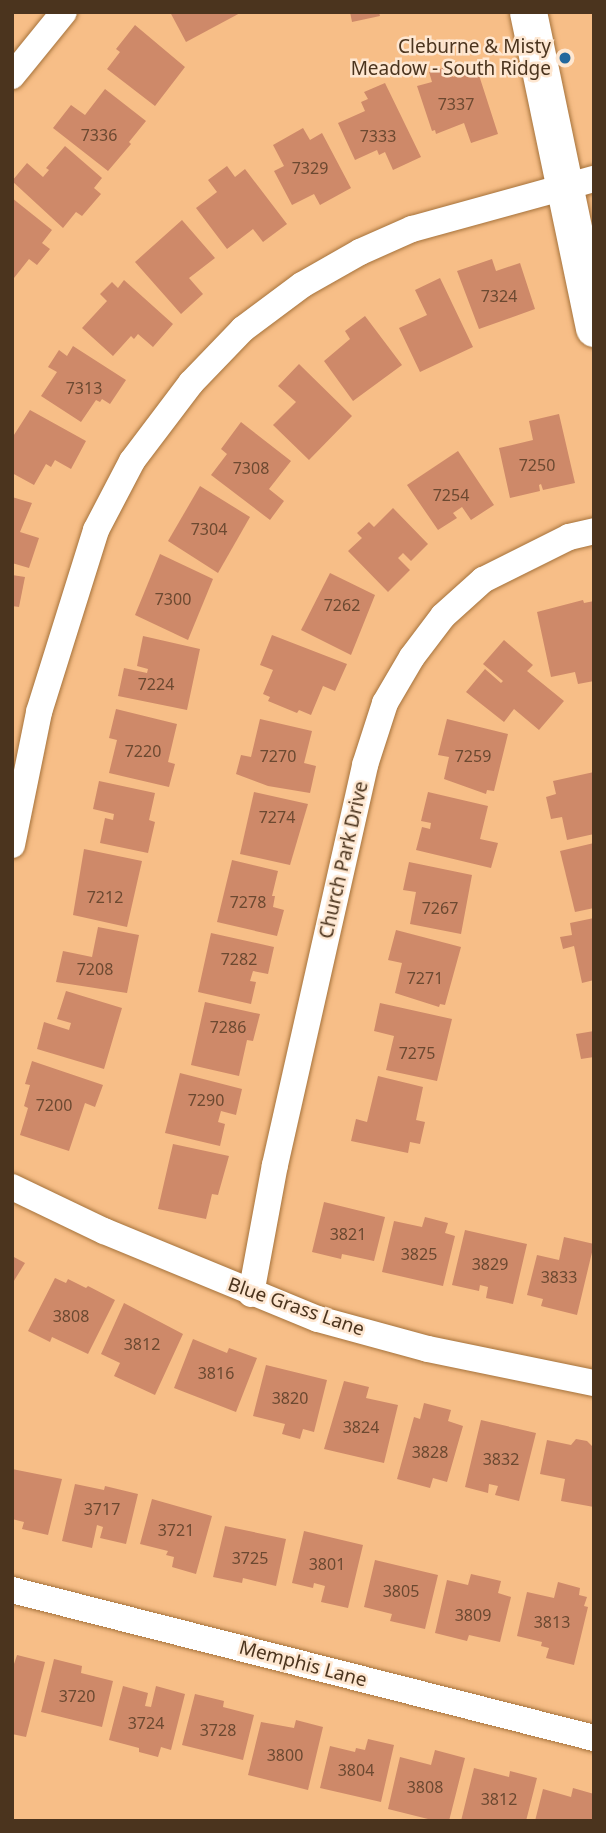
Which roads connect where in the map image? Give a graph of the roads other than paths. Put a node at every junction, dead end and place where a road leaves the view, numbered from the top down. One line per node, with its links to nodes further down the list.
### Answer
1 (64, 12): 3 (street)
2 (528, 12): 4 (street)
3 (12, 76)
4 (579, 182): 5 (street); 7 (street)
5 (594, 328)
6 (594, 531): 9 (street, Church Park Drive)
7 (12, 845)
8 (12, 1186): 9 (street, Blue Grass Lane)
9 (251, 1294): 10 (street, Blue Grass Lane)
10 (594, 1383)
11 (12, 1590): 12 (street, Memphis Lane)
12 (594, 1738)

